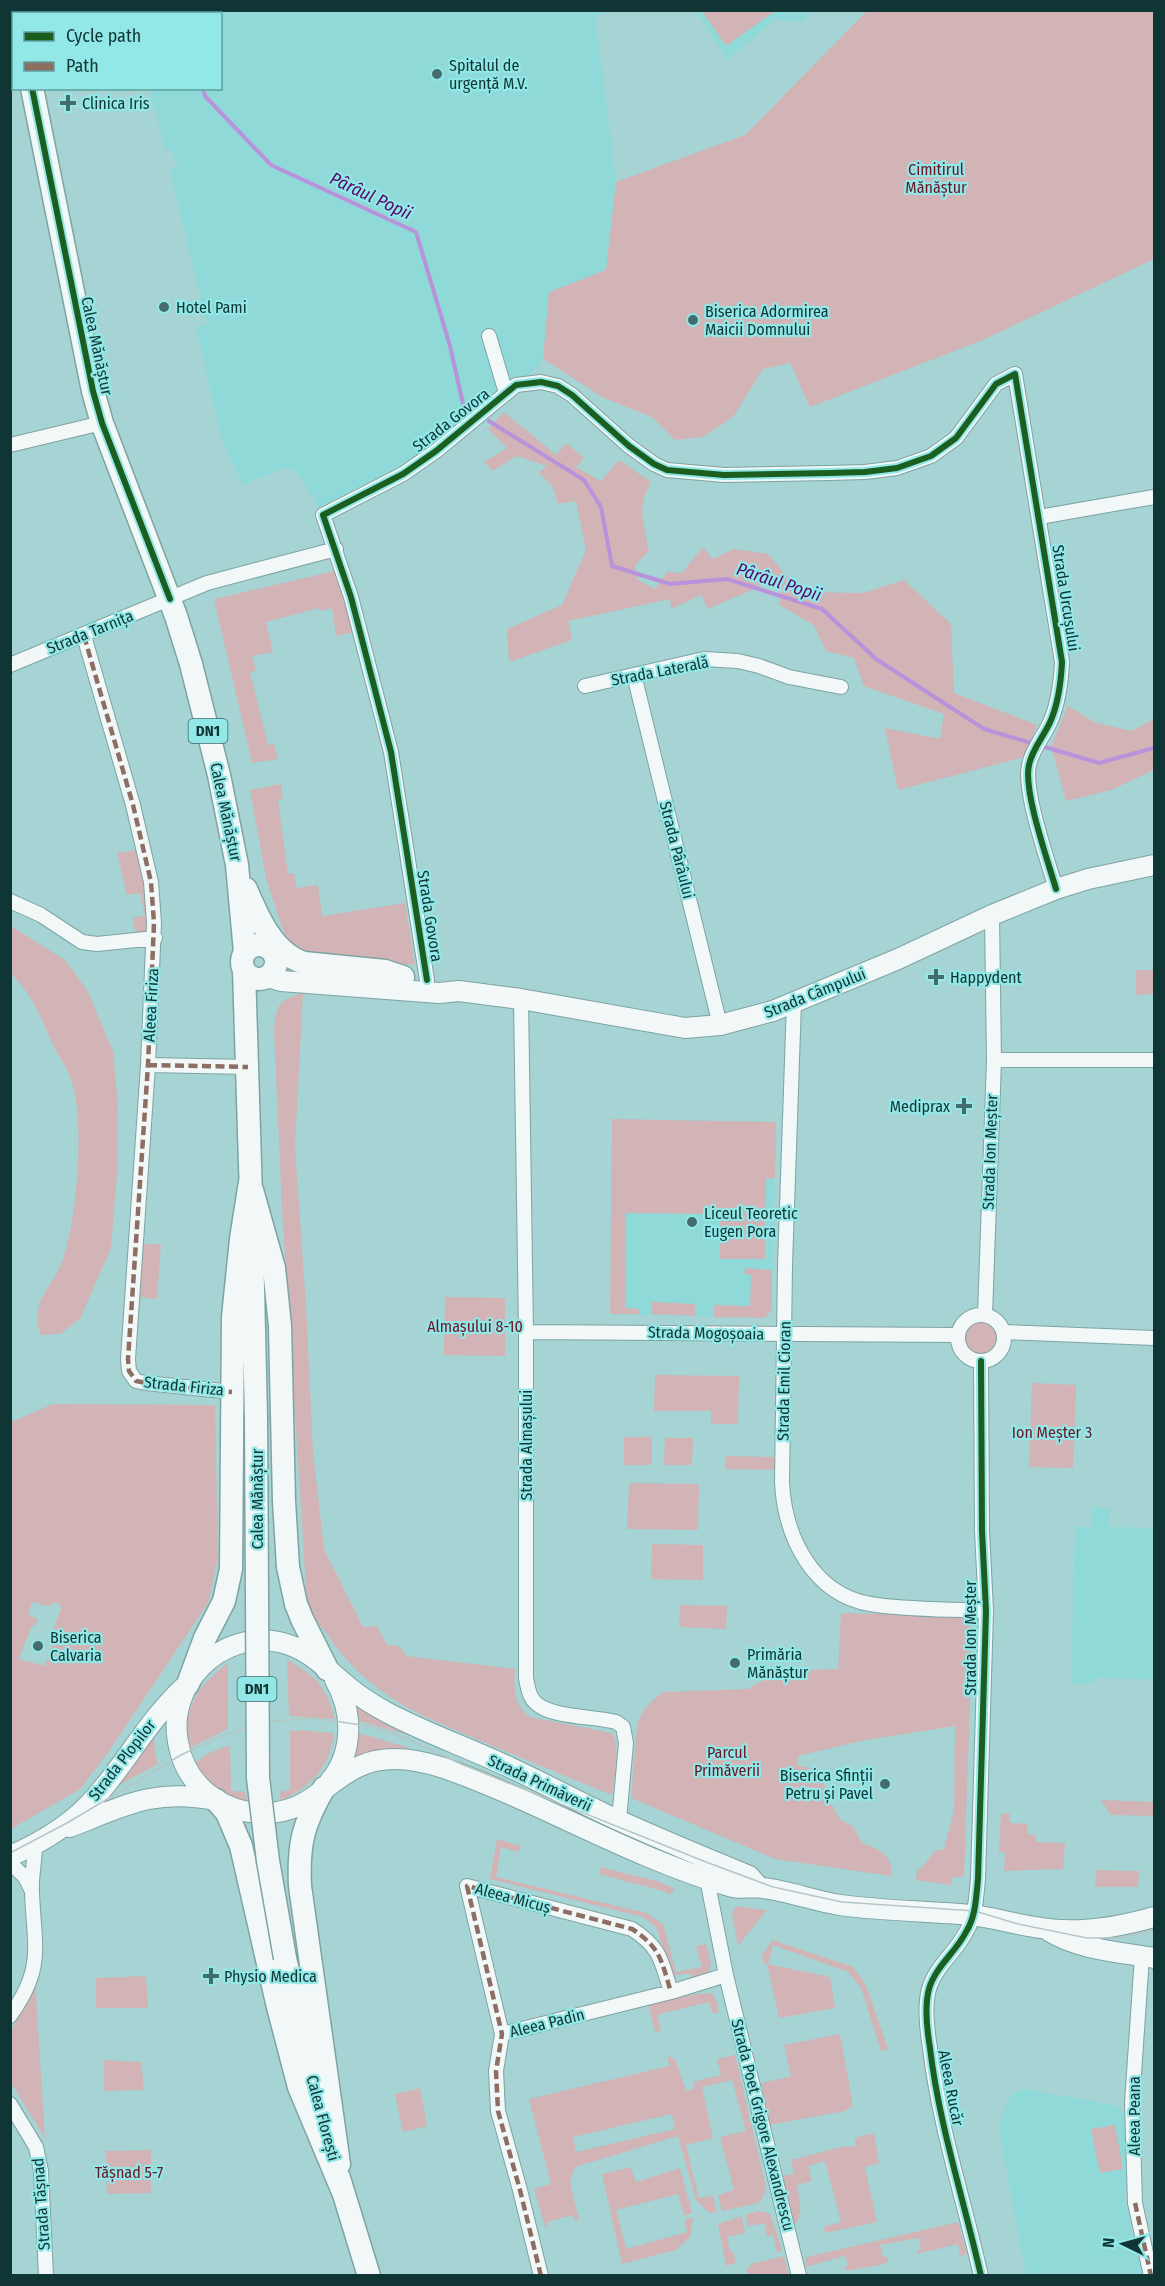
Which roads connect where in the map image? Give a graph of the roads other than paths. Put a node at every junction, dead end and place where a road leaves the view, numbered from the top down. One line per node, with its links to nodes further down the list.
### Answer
1 (32, 90): 5 (main road, Calea Mănăștur / DN1)
2 (489, 336): 4 (street)
3 (1015, 374): 4 (street, Strada Govora); 8 (street, Strada Urcușului)
4 (506, 393): 9 (street, Strada Govora)
5 (102, 423): 6 (street); 10 (main road, Calea Mănăștur / DN1)
6 (10, 445)
7 (1155, 497): 8 (street)
8 (1039, 517): 18 (street, Strada Urcușului)
9 (336, 549): 10 (street); 25 (street, Strada Govora)
10 (170, 599): 11 (street, Strada Tarnița); 17 (main road, Calea Mănăștur / DN1)
11 (84, 636): 12 (street, Strada Tarnița); 21 (street, Aleea Firiza)
12 (10, 665)
13 (634, 675): 14 (street, Strada Laterală); 15 (street, Strada Laterală); 29 (street, Strada Pârâului)
14 (585, 686)
15 (841, 687)
16 (1155, 865): 18 (main road, Strada Câmpului)
17 (238, 872): 22 (main road, Calea Mănăștur / DN1); 23 (main road, Calea Mănăștur / DN1); 24 (main road); 30 (main road)
18 (1056, 889): 20 (main road, Strada Câmpului)
19 (10, 901): 21 (street)
20 (992, 915): 28 (main road, Strada Câmpului); 31 (street, Strada Ion Meșter)
21 (154, 938): 33 (street, Aleea Firiza)
22 (271, 951): 23 (main road); 24 (main road, Strada Câmpului)
23 (255, 969): 26 (main road, Strada Câmpului); 30 (main road, Calea Mănăștur / DN1)
24 (403, 977): 25 (main road, Strada Câmpului)
25 (427, 980): 26 (main road, Strada Câmpului)
26 (459, 991): 27 (main road, Strada Câmpului)
27 (521, 999): 29 (main road, Strada Câmpului); 36 (street, Strada Almașului)
28 (794, 1002): 29 (main road, Strada Câmpului); 38 (street, Strada Emil Cioran)
29 (720, 1025)
30 (247, 1052): 33 (street); 34 (main road, Calea Mănăștur / DN1)
31 (994, 1060): 32 (street); 35 (street, Strada Ion Meșter)
32 (1155, 1060)
33 (148, 1065): 42 (street, Aleea Firiza)
34 (250, 1182): 43 (main road); 45 (main road); 61 (main road, Calea Mănăștur / DN1, bridge)
35 (985, 1315): 37 (street); 39 (street)
36 (526, 1332): 38 (street, Strada Mogoșoaia); 49 (street, Strada Almașului)
37 (1004, 1332): 40 (street); 41 (street)
38 (784, 1334): 39 (street, Strada Mogoșoaia); 44 (street, Strada Emil Cioran)
39 (958, 1335): 41 (street)
40 (1155, 1338)
41 (981, 1361): 44 (street, Strada Ion Meșter)
42 (136, 1381): 43 (street, Strada Firiza)
43 (232, 1392): 46 (main road)
44 (986, 1611): 57 (street, Strada Ion Meșter)
45 (327, 1669): 46 (main road, Strada Primăverii); 47 (main road, Strada Primăverii); 49 (main road, Strada Primăverii)
46 (188, 1684): 48 (main road, Strada Primăverii); 50 (main road, Strada Plopilor)
47 (324, 1788): 48 (main road, Strada Primăverii); 54 (main road, Strada Primăverii); 67 (main road)
48 (216, 1800): 50 (main road, Strada Plopilor); 67 (main road)
49 (619, 1820): 55 (main road, Strada Primăverii)
50 (54, 1834): 51 (main road, Strada Plopilor)
51 (35, 1845): 52 (main road, Strada Plopilor); 56 (street)
52 (10, 1856)
53 (10, 1863): 56 (street)
54 (707, 1879): 55 (main road, Strada Primăverii); 62 (street, Strada Poet Grigore Alexandrescu)
55 (759, 1887): 57 (main road, Strada Primăverii)
56 (32, 1889): 64 (street)
57 (974, 1915): 59 (main road, Strada Primăverii); 72 (street, Aleea Rucăr)
58 (1155, 1917): 59 (main road, Strada Primăverii)
59 (1047, 1929): 60 (main road, Strada Primăverii)
60 (1148, 1957): 73 (street, Aleea Peana)
61 (285, 1958): 67 (main road, Calea Florești / DN1)
62 (726, 1975): 63 (street, Aleea Padin); 71 (street, Strada Poet Grigore Alexandrescu)
63 (671, 1992): 65 (street, Aleea Padin); 65 (street, Aleea Micuș)
64 (10, 2016)
65 (502, 2034): 70 (street, Aleea Padin)
66 (10, 2104): 68 (street, Strada Tășnad)
67 (343, 2192): 69 (main road, Calea Florești / DN1)
68 (46, 2276)
69 (369, 2276)
70 (541, 2276)
71 (799, 2276)
72 (981, 2276)
73 (1151, 2276)

